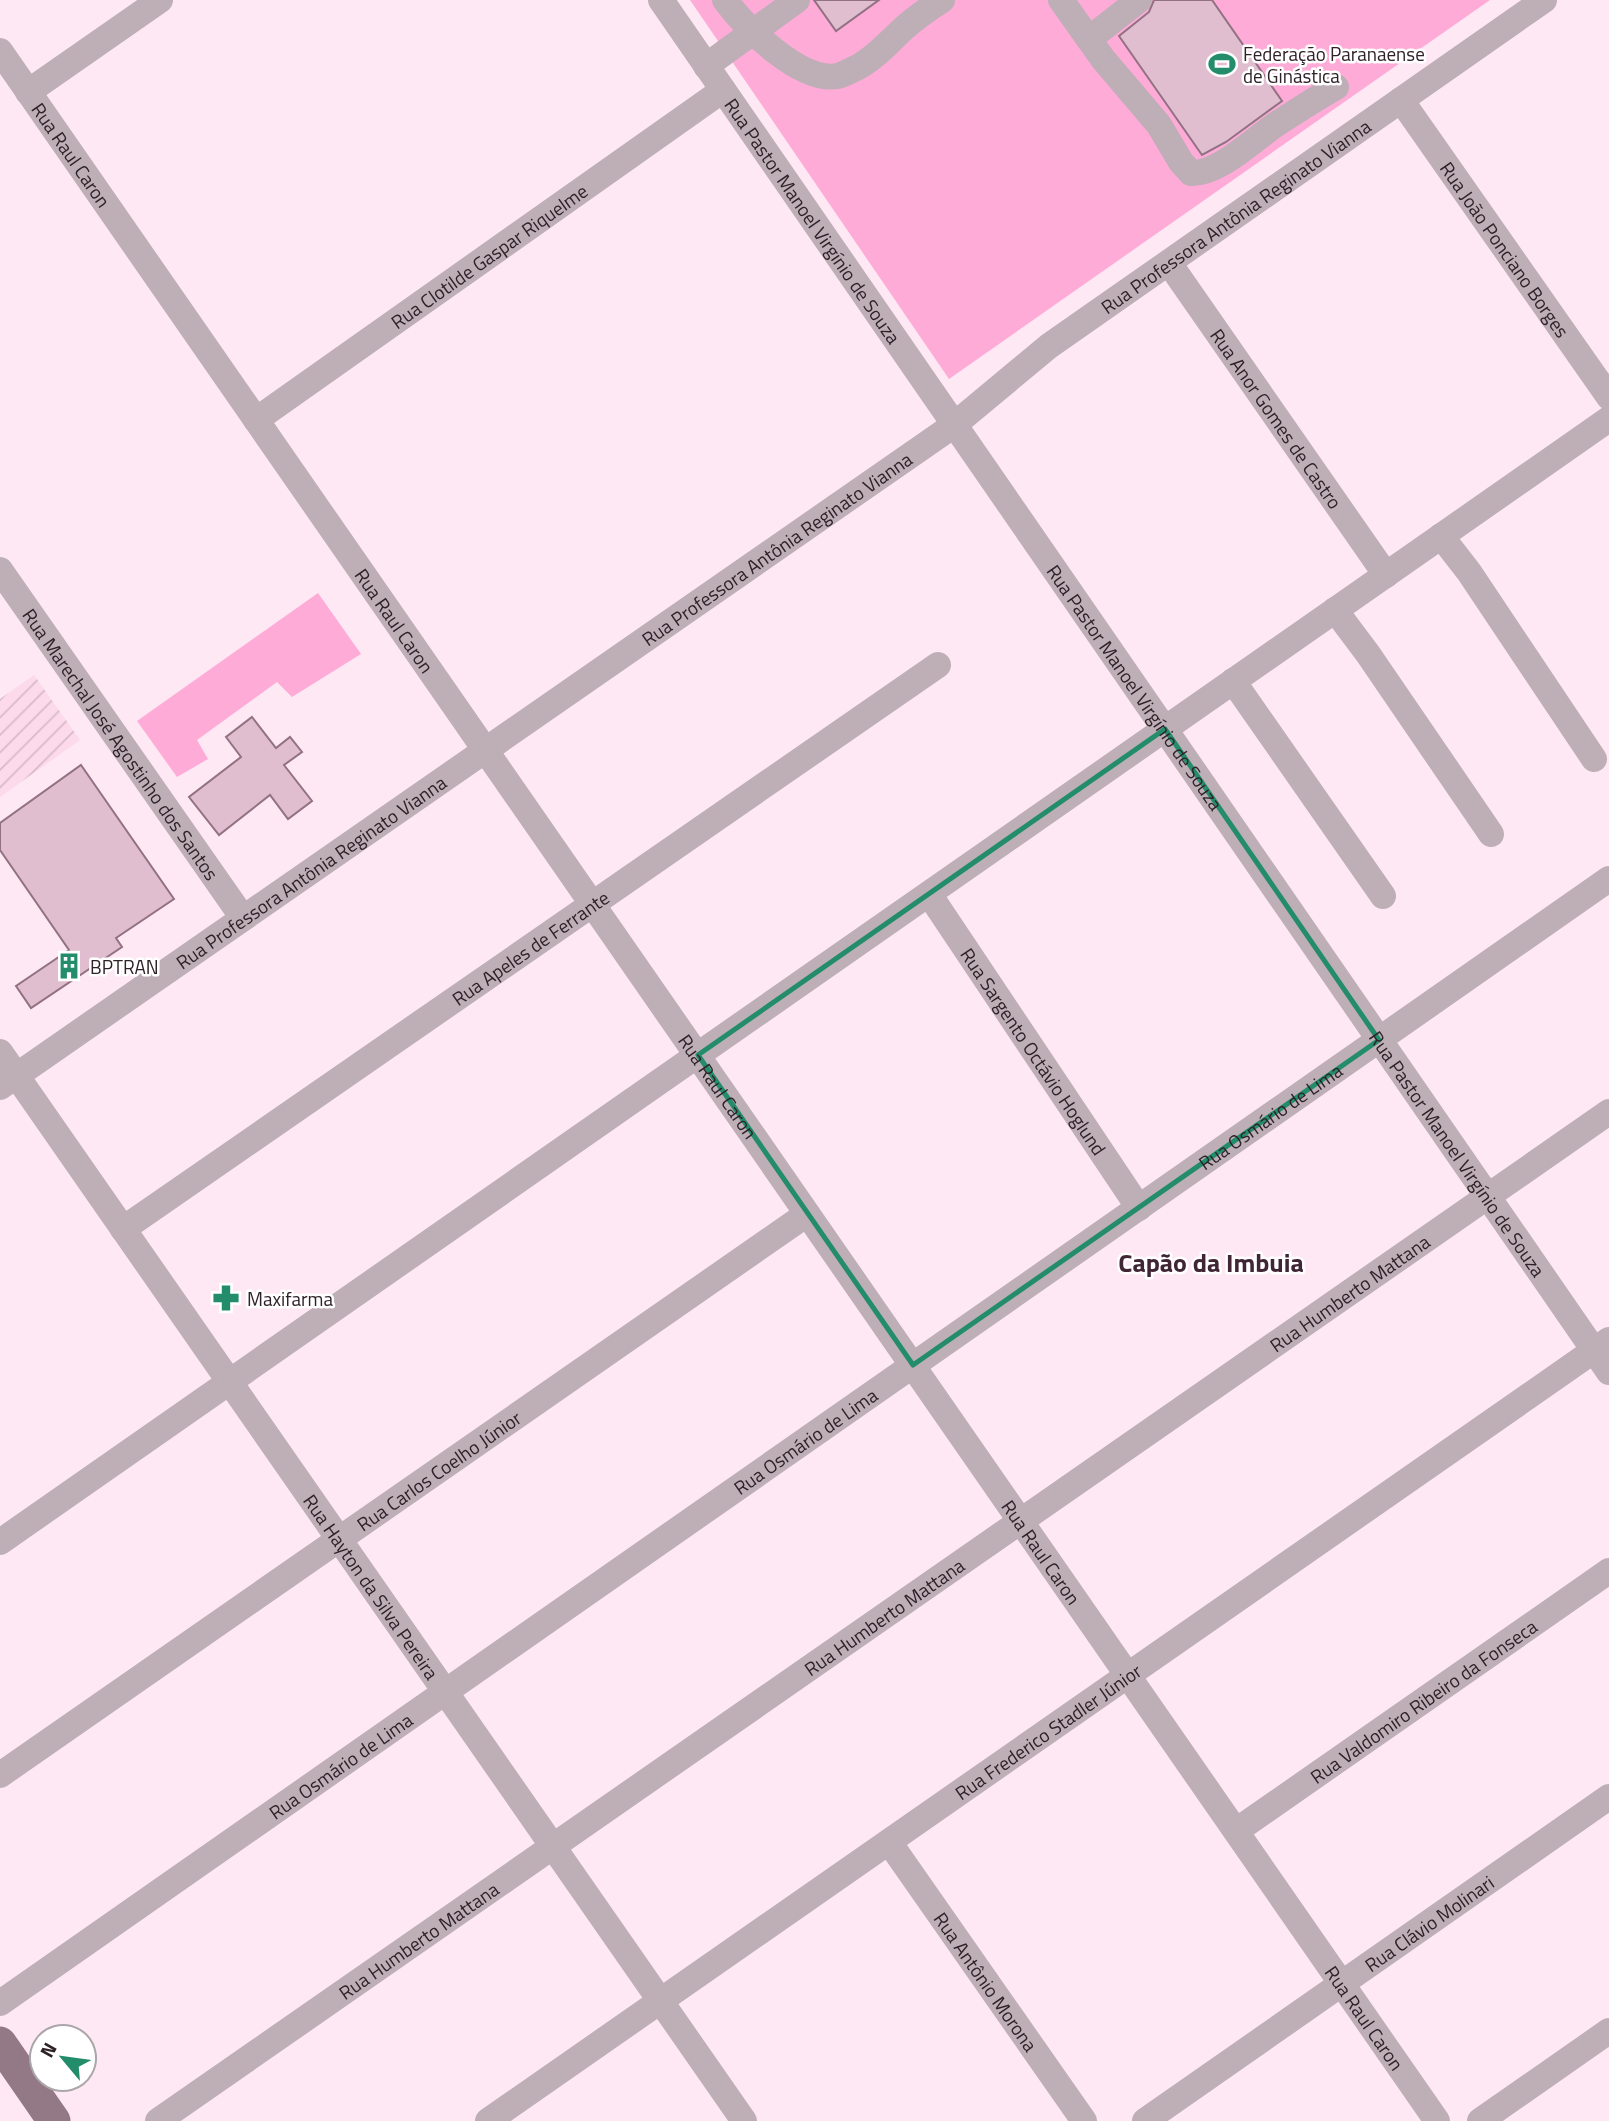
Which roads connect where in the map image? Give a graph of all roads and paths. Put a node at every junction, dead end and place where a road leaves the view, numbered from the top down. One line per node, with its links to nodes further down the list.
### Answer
1 (160, 0): 15 (street)
2 (661, 0): 12 (street, Rua Pastor Manoel Virgínio de Souza)
3 (725, 0): 9 (street)
4 (797, 0): 9 (street)
5 (942, 0): 9 (street)
6 (1061, 0): 10 (street)
7 (1139, 0): 10 (street)
8 (1544, 0): 16 (street, Rua Professora Antônia Reginato Vianna)
9 (753, 33): 12 (street)
10 (1089, 39): 13 (street)
11 (0, 51): 15 (street, Rua Raul Caron)
12 (706, 66): 14 (street, Rua Pastor Manoel Virgínio de Souza)
13 (1336, 87)
14 (723, 90): 20 (street, Rua Clotilde Gaspar Riquelme); 21 (street, Rua Pastor Manoel Virgínio de Souza)
15 (28, 92): 20 (street, Rua Raul Caron)
16 (1402, 100): 17 (street, Rua Professora Antônia Reginato Vianna); 18 (street, Rua João Ponciano Borges)
17 (1169, 263): 21 (street, Rua Professora Antônia Reginato Vianna); 24 (street, Rua Anor Gomes de Castro)
18 (1609, 397)
19 (1609, 419): 22 (street)
20 (256, 420): 29 (street, Rua Raul Caron)
21 (954, 425): 28 (street, Rua Pastor Manoel Virgínio de Souza); 29 (street, Rua Professora Antônia Reginato Vianna)
22 (1441, 536): 24 (street); 30 (street)
23 (0, 569): 36 (street, Rua Marechal José Agostinho dos Santos)
24 (1386, 575): 25 (street)
25 (1335, 610): 27 (street); 31 (street)
26 (938, 665): 35 (street, Rua Apeles de Ferrante)
27 (1233, 681): 28 (street); 34 (street)
28 (1165, 729): 33 (street); 37 (street, Rua Pastor Manoel Virgínio de Souza)
29 (486, 750): 35 (street, Rua Raul Caron); 36 (street, Rua Professora Antônia Reginato Vianna)
30 (1594, 759)
31 (1491, 834)
32 (1609, 879): 37 (street, Rua Osmário de Lima)
33 (929, 894): 39 (street); 43 (street, Rua Sargento Octávio Hoglund)
34 (1383, 896)
35 (592, 904): 39 (street, Rua Raul Caron); 45 (street, Rua Apeles de Ferrante)
36 (243, 918): 40 (street, Rua Professora Antônia Reginato Vianna)
37 (1379, 1040): 42 (street, Rua Pastor Manoel Virgínio de Souza); 43 (street, Rua Osmário de Lima)
38 (0, 1052): 40 (street, Rua Hayton da Silva Pereira)
39 (698, 1055): 44 (street, Rua Raul Caron); 49 (street)
40 (8, 1081): 45 (street, Rua Hayton da Silva Pereira)
41 (1609, 1112): 42 (street, Rua Humberto Mattana)
42 (1487, 1196): 46 (street, Rua Pastor Manoel Virgínio de Souza); 50 (street, Rua Humberto Mattana)
43 (1139, 1208): 47 (street, Rua Osmário de Lima)
44 (807, 1214): 47 (street, Rua Raul Caron); 51 (street, Rua Carlos Coelho Júnior)
45 (123, 1229): 49 (street, Rua Hayton da Silva Pereira)
46 (1601, 1345): 48 (street, Rua Pastor Manoel Virgínio de Souza); 54 (street, Rua Frederico Stadler Júnior)
47 (913, 1366): 50 (street, Rua Raul Caron); 55 (street, Rua Osmário de Lima)
48 (1609, 1373)
49 (229, 1382): 51 (street, Rua Hayton da Silva Pereira); 52 (street)
50 (1021, 1521): 54 (street, Rua Raul Caron); 60 (street, Rua Humberto Mattana)
51 (339, 1539): 55 (street, Rua Hayton da Silva Pereira); 56 (street, Rua Carlos Coelho Júnior)
52 (0, 1542)
53 (1609, 1571): 58 (street, Rua Valdomiro Ribeiro da Fonseca)
54 (1128, 1675): 58 (street, Rua Raul Caron); 59 (street, Rua Frederico Stadler Júnior)
55 (445, 1692): 60 (street, Rua Hayton da Silva Pereira); 63 (street, Rua Osmário de Lima)
56 (0, 1775)
57 (1609, 1797): 61 (street, Rua Clávio Molinari)
58 (1236, 1830): 61 (street, Rua Raul Caron)
59 (889, 1842): 62 (street, Rua Frederico Stadler Júnior); 70 (street, Rua Antônio Morona)
60 (553, 1846): 62 (street, Rua Hayton da Silva Pereira); 67 (street, Rua Humberto Mattana)
61 (1342, 1983): 71 (street, Rua Clávio Molinari); 72 (street, Rua Raul Caron)
62 (660, 2001): 68 (street, Rua Frederico Stadler Júnior); 69 (street, Rua Hayton da Silva Pereira)
63 (0, 2003)
64 (1609, 2032): 73 (street)
65 (0, 2043): 66 (main road)
66 (54, 2121)
67 (158, 2121)
68 (488, 2121)
69 (744, 2121)
70 (1084, 2121)
71 (1145, 2121)
72 (1437, 2121)
73 (1480, 2121)

